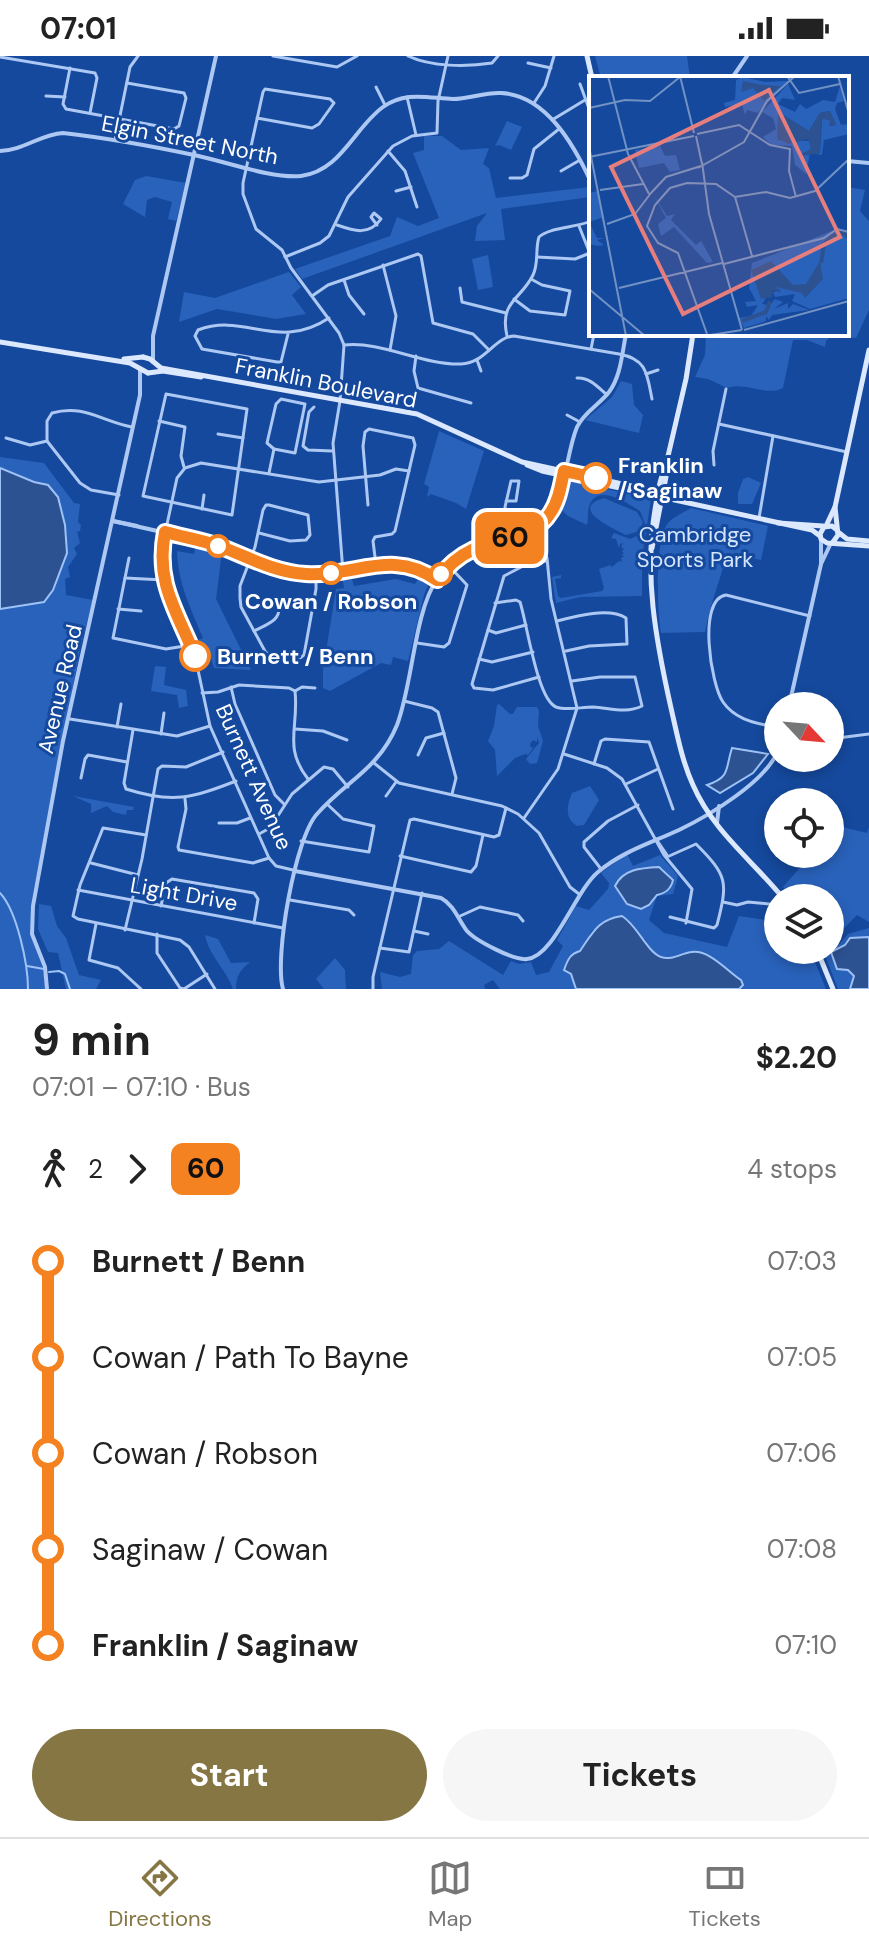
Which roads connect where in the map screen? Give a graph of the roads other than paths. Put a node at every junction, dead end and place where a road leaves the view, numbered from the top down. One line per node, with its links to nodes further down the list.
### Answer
1 (138, 56): 20 (street)
2 (216, 56): 40 (street)
3 (273, 56): 13 (street)
4 (312, 56): 13 (street)
5 (357, 56): 13 (street)
6 (408, 56): 14 (street)
7 (448, 56): 14 (street)
8 (498, 56): 14 (street)
9 (554, 56): 17 (street)
10 (587, 56): 18 (main road)
11 (747, 56): 19 (street)
12 (0, 57): 16 (street)
13 (311, 62)
14 (447, 63): 26 (street)
15 (528, 63): 17 (street)
16 (70, 68): 24 (street); 31 (street)
17 (551, 68): 28 (street)
18 (592, 76)
19 (733, 76)
20 (127, 83): 33 (street); 33 (street)
21 (580, 84): 27 (street)
22 (376, 87): 29 (street)
23 (46, 96): 24 (street)
24 (65, 97): 31 (street)
25 (407, 97): 26 (street, Elgin Street North); 29 (street, Elgin Street North); 36 (street)
26 (439, 97): 28 (street, Elgin Street North); 36 (street)
27 (585, 100): 30 (street); 34 (street)
28 (534, 103): 34 (street)
29 (385, 105): 44 (street, Elgin Street North)
30 (589, 109)
31 (90, 113): 33 (street)
32 (257, 118): 32 (street); 44 (street)
33 (119, 119): 37 (street)
34 (552, 120): 35 (street)
35 (559, 129): 41 (street); 47 (street)
36 (416, 135): 39 (street)
37 (115, 141): 38 (street, Elgin Street North); 40 (street, Elgin Street North)
38 (0, 151)
39 (388, 151): 48 (street); 52 (street)
40 (193, 155): 44 (street, Elgin Street North); 74 (street)
41 (580, 160): 45 (street); 46 (street)
42 (849, 161): 43 (street)
43 (869, 163)
44 (246, 167): 57 (street)
45 (561, 171)
46 (589, 174)
47 (510, 178)
48 (411, 187): 49 (street); 50 (street)
49 (396, 191)
50 (417, 207)
51 (589, 222): 54 (street)
52 (336, 225): 53 (street); 57 (street)
53 (377, 225)
54 (579, 226): 55 (street); 58 (street)
55 (589, 251)
56 (589, 254): 58 (street)
57 (285, 257): 63 (street)
58 (537, 257): 60 (street)
59 (383, 265): 61 (street); 77 (street); 79 (street)
60 (531, 279): 64 (street); 64 (street)
61 (344, 280): 63 (street); 66 (street)
62 (460, 288): 65 (street)
63 (312, 296): 67 (street)
64 (514, 299): 65 (street)
65 (506, 313): 69 (street)
66 (364, 314)
67 (329, 318): 68 (street); 75 (street)
68 (288, 334): 68 (street)
69 (507, 336): 76 (street); 79 (street)
70 (594, 336): 76 (street)
71 (626, 336): 80 (street)
72 (693, 336): 116 (main road)
73 (0, 340): 82 (main road); 85 (main road)
74 (152, 340): 82 (street); 84 (street)
75 (344, 345): 77 (street); 96 (street)
76 (591, 349): 80 (street)
77 (390, 350): 81 (street)
78 (869, 350): 111 (main road)
79 (490, 351): 83 (street)
80 (622, 354): 89 (street); 94 (street)
81 (416, 356): 83 (street); 97 (street)
82 (143, 357): 84 (main road, Franklin Boulevard); 85 (main road)
83 (477, 360): 87 (street)
84 (153, 362): 88 (main road); 90 (main road, Franklin Boulevard)
85 (140, 369): 88 (main road); 93 (street, Avenue Road)
86 (658, 370): 89 (street)
87 (481, 371)
88 (148, 373): 90 (main road, Franklin Boulevard); 93 (street, Avenue Road)
89 (646, 374): 95 (street)
90 (206, 376): 96 (main road, Franklin Boulevard)
91 (577, 378): 94 (street)
92 (726, 389): 102 (street)
93 (140, 395): 103 (street, Avenue Road)
94 (607, 395): 101 (street)
95 (652, 399)
96 (340, 401): 110 (street); 117 (main road, Franklin Boulevard)
97 (471, 403)
98 (314, 407): 110 (street)
99 (567, 415): 101 (street)
100 (159, 421): 107 (street); 113 (street); 126 (street)
101 (580, 422): 117 (street)
102 (719, 424): 105 (street); 112 (street)
103 (133, 427): 108 (street); 122 (street, Avenue Road)
104 (218, 434): 107 (street)
105 (773, 436): 111 (street); 130 (street)
106 (6, 438): 108 (street)
107 (243, 438): 114 (street)
108 (47, 441): 122 (street)
109 (274, 449): 109 (street); 118 (street)
110 (333, 451): 120 (street)
111 (847, 452): 128 (main road)
112 (714, 465)
113 (185, 468): 114 (street); 126 (street, Burnett Avenue)
114 (238, 469): 118 (street); 129 (street)
115 (409, 471): 119 (street); 119 (street); 148 (street)
116 (663, 472): 121 (main road); 124 (main road)
117 (564, 473): 121 (main road, Franklin Boulevard); 124 (main road, Franklin Boulevard); 135 (street)
118 (269, 474): 120 (street)
119 (365, 477): 120 (street); 127 (street)
120 (336, 481): 150 (street)
121 (649, 490): 124 (main road, Franklin Boulevard)
122 (119, 495): 131 (street, Avenue Road)
123 (204, 495): 129 (street)
124 (660, 495): 130 (main road, Franklin Boulevard); 215 (main road)
125 (506, 501): 125 (street); 132 (street)
126 (171, 503): 129 (street); 137 (street, Burnett Avenue)
127 (368, 505)
128 (835, 507): 134 (main road); 136 (main road)
129 (202, 509)
130 (759, 518): 133 (main road, Franklin Boulevard)
131 (113, 521): 137 (street); 180 (street, Avenue Road)
132 (507, 522): 139 (street); 141 (street)
133 (778, 523): 134 (main road, Franklin Boulevard); 140 (main road, Franklin Boulevard)
134 (825, 526): 136 (main road, Franklin Boulevard); 140 (main road)
135 (533, 530): 139 (street); 146 (street)
136 (837, 531): 142 (main road); 143 (main road)
137 (165, 532): 145 (street); 153 (street, Burnett Avenue)
138 (259, 533): 138 (street); 145 (street)
139 (517, 536): 141 (street)
140 (821, 538): 142 (main road, Franklin Boulevard); 147 (street)
141 (504, 540): 149 (street)
142 (832, 543): 143 (main road); 147 (street)
143 (869, 544)
144 (129, 558): 152 (street)
145 (250, 560): 151 (street); 163 (street)
146 (547, 561): 155 (street); 160 (street)
147 (821, 564): 159 (street)
148 (376, 565): 150 (street); 154 (street)
149 (449, 566): 154 (street); 164 (street)
150 (343, 572): 151 (street)
151 (316, 574): 163 (street)
152 (125, 578): 153 (street); 157 (street)
153 (164, 580): 165 (street, Burnett Avenue)
154 (437, 580): 164 (street)
155 (495, 603): 161 (street); 162 (street)
156 (279, 605): 163 (street)
157 (118, 609): 158 (street); 165 (street)
158 (141, 611)
159 (810, 616): 174 (street); 181 (street)
160 (557, 621): 166 (street); 166 (street)
161 (526, 625): 162 (street); 167 (street)
162 (488, 630): 168 (street)
163 (254, 631)
164 (417, 643): 176 (street)
165 (191, 645): 175 (street, Burnett Avenue)
166 (564, 651): 170 (street)
167 (533, 652): 168 (street); 169 (street)
168 (479, 659): 169 (street)
169 (539, 677): 178 (street)
170 (572, 681): 178 (street); 178 (street)
171 (231, 687): 173 (street); 175 (street); 209 (street)
172 (315, 688): 173 (street)
173 (295, 691): 184 (street)
174 (792, 692)
175 (202, 693): 182 (street, Burnett Avenue)
176 (404, 701): 186 (street); 195 (street)
177 (121, 704): 183 (street)
178 (577, 708): 192 (street)
179 (164, 713): 187 (street)
180 (70, 719): 183 (street); 257 (street, Avenue Road)
181 (764, 724)
182 (210, 726): 187 (street); 191 (street, Burnett Avenue)
183 (117, 727): 185 (street)
184 (295, 729): 190 (street); 200 (street)
185 (133, 730): 187 (street); 194 (street)
186 (444, 733): 193 (street); 205 (street)
187 (161, 734)
188 (869, 734): 189 (street)
189 (844, 737)
190 (347, 740)
191 (223, 752): 201 (street, Burnett Avenue); 206 (street)
192 (564, 754): 196 (street); 217 (street)
193 (418, 755)
194 (128, 762): 199 (street); 206 (street)
195 (374, 763): 202 (street); 204 (street)
196 (594, 764): 197 (street); 203 (street)
197 (658, 769): 203 (street); 214 (street)
198 (765, 772): 212 (street, Burnett Avenue)
199 (81, 778)
200 (308, 779): 204 (street); 209 (street)
201 (236, 781): 208 (street); 216 (street, Burnett Avenue)
202 (396, 782): 205 (street); 207 (street)
203 (626, 784): 211 (street)
204 (348, 787): 210 (street)
205 (452, 795): 213 (street)
206 (154, 796): 208 (street); 221 (street)
207 (386, 796)
208 (185, 799): 227 (street)
209 (284, 804): 220 (street)
210 (327, 804): 224 (street); 224 (street)
211 (638, 805): 223 (street); 229 (street)
212 (720, 805): 215 (street, Burnett Avenue); 219 (street)
213 (506, 808): 217 (street); 222 (street)
214 (673, 809)
215 (709, 812): 219 (main road); 223 (street, Burnett Avenue)
216 (252, 817): 218 (street); 220 (street, Burnett Avenue)
217 (524, 818): 236 (street)
218 (219, 823)
219 (717, 823): 232 (main road)
220 (259, 834): 227 (street, Burnett Avenue)
221 (146, 835): 228 (street); 231 (street)
222 (483, 835): 225 (street); 225 (street)
223 (656, 839): 226 (street); 229 (street, Burnett Avenue)
224 (301, 841): 230 (street)
225 (400, 856): 233 (street)
226 (667, 857): 239 (street); 247 (street)
227 (269, 858): 230 (street, Burnett Avenue)
228 (91, 863): 231 (street); 234 (street)
229 (601, 869): 236 (street, Burnett Avenue)
230 (295, 871): 233 (street, Burnett Avenue); 238 (street)
231 (138, 875): 237 (street)
232 (770, 884)
233 (393, 887): 235 (street, Burnett Avenue); 254 (street)
234 (78, 890): 237 (street, Light Drive); 248 (street)
235 (422, 893): 243 (street, Burnett Avenue); 251 (street)
236 (579, 894): 243 (street, Burnett Avenue)
237 (131, 900): 241 (street, Light Drive); 250 (street)
238 (290, 900): 242 (street); 249 (street)
239 (723, 902): 240 (street); 247 (street)
240 (764, 904)
241 (161, 906): 246 (street, Light Drive); 246 (street)
242 (354, 915)
243 (458, 917): 245 (street)
244 (670, 917): 247 (street)
245 (523, 921)
246 (254, 923): 249 (street, Light Drive)
247 (686, 923)
248 (96, 924): 250 (street); 258 (street)
249 (285, 928): 260 (street)
250 (125, 930): 252 (street)
251 (414, 931): 253 (street); 254 (street)
252 (157, 934): 256 (street); 256 (street)
253 (428, 934)
254 (380, 948): 261 (street)
255 (823, 964): 262 (main road)
256 (207, 974): 259 (street)
257 (47, 989)
258 (141, 989)
259 (215, 989)
260 (283, 989)
261 (373, 989)
262 (833, 989)

